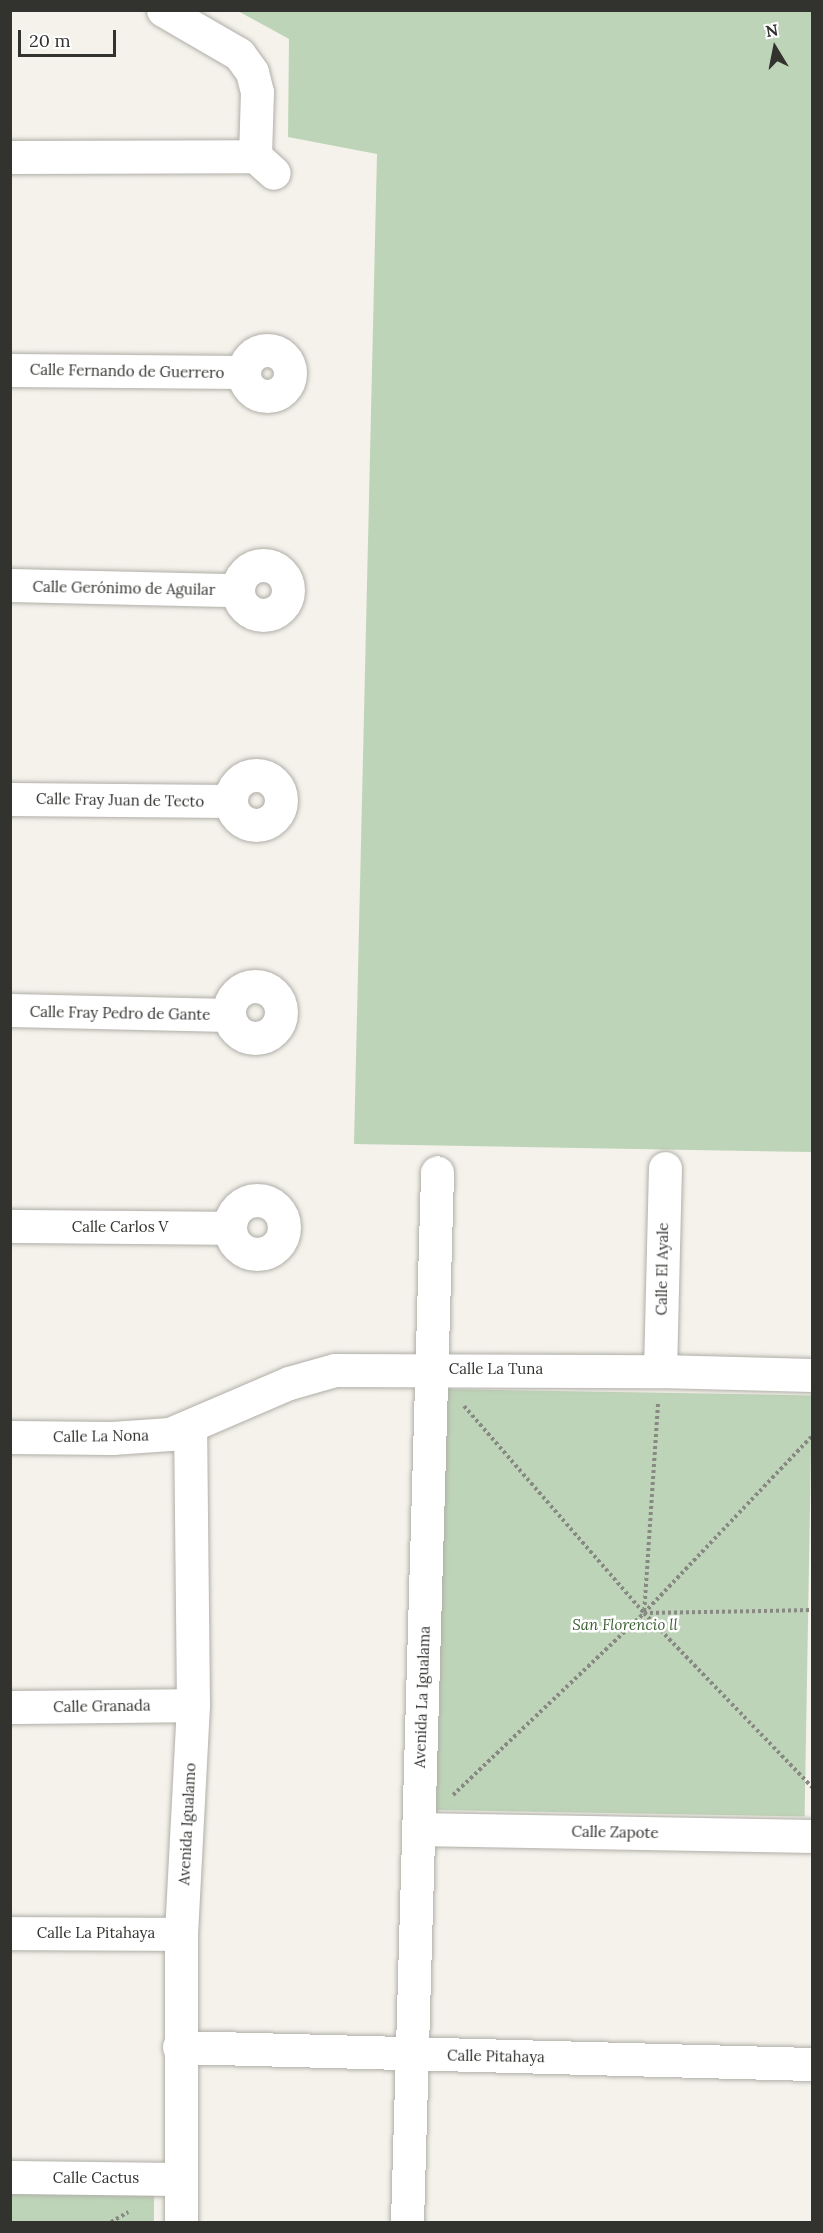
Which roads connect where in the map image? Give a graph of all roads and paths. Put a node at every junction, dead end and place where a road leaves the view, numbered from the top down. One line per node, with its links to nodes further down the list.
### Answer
1 (163, 10): 2 (street)
2 (10, 157)
3 (10, 370): 4 (street, Calle Fernando de Guerrero)
4 (243, 372)
5 (10, 585): 6 (street, Calle Gerónimo de Aguilar)
6 (237, 590)
7 (10, 799): 8 (street, Calle Fray Juan de Tecto)
8 (230, 801)
9 (10, 1010): 10 (street, Calle Fray Pedro de Gante)
10 (229, 1015)
11 (665, 1168): 16 (street, Calle El Ayale)
12 (437, 1172): 15 (street, Avenida La Igualama)
13 (10, 1226): 14 (street, Calle Carlos V)
14 (230, 1228)
15 (432, 1369): 16 (street, Calle La Tuna); 18 (street, Calle La Tuna); 22 (path); 26 (street, Avenida La Igualama)
16 (660, 1371): 17 (street, Calle La Tuna); 22 (path)
17 (813, 1375)
18 (190, 1426): 20 (street, Calle La Nona); 23 (street, Avenida Igualamo)
19 (813, 1436): 22 (path)
20 (10, 1437)
21 (813, 1610): 22 (path)
22 (644, 1613): 25 (path); 26 (path)
23 (193, 1705): 24 (street, Calle Granada); 29 (street, Avenida Igualamo)
24 (10, 1707)
25 (813, 1786)
26 (418, 1829): 27 (street, Calle Zapote); 31 (street, Avenida La Igualama)
27 (813, 1836)
28 (10, 1933): 29 (street, Calle La Pitahaya)
29 (181, 1934): 30 (street, Avenida Igualamo)
30 (179, 2047): 31 (street, Calle Pitahaya); 34 (street, Avenida Igualamo)
31 (412, 2054): 32 (street, Calle Pitahaya); 36 (street, Avenida La Igualama)
32 (813, 2064)
33 (10, 2177): 34 (street, Calle Cactus)
34 (181, 2179): 35 (street, Avenida Igualamo)
35 (181, 2223)
36 (407, 2223)

